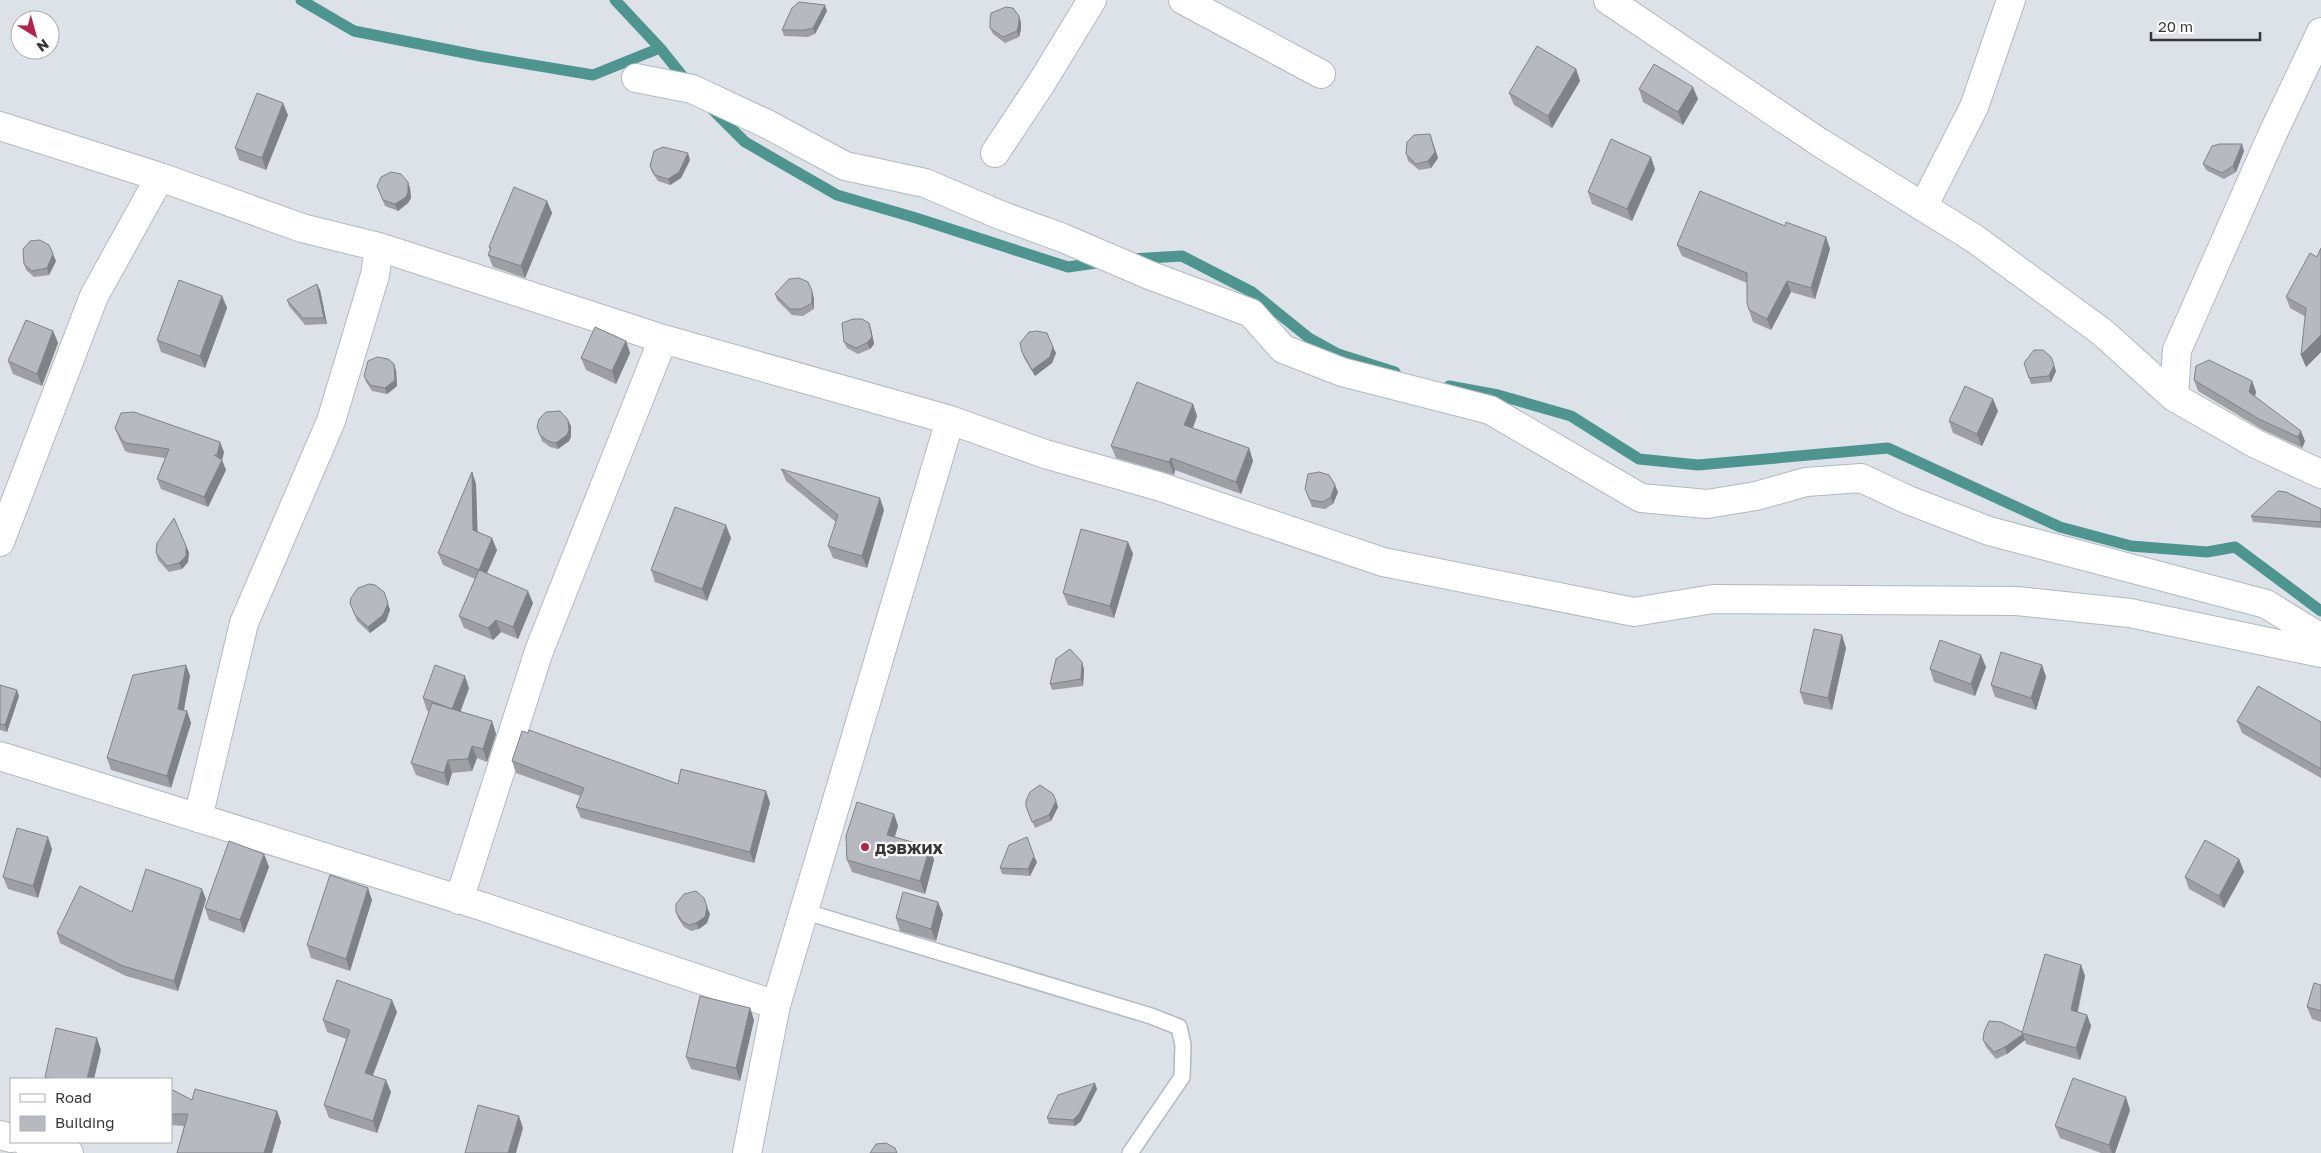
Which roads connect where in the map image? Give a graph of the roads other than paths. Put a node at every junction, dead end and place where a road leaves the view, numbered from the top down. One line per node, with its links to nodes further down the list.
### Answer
1 (1092, 0): 9 (street)
2 (1183, 0): 6 (street)
3 (1608, 0): 11 (street)
4 (2011, 0): 11 (street)
5 (2321, 32): 14 (street)
6 (1321, 74)
7 (636, 78): 18 (street)
8 (0, 126): 10 (street)
9 (994, 154)
10 (160, 177): 12 (street); 17 (street)
11 (1923, 207): 14 (street)
12 (379, 248): 13 (street); 21 (street)
13 (663, 339): 15 (street); 22 (street)
14 (2174, 397): 16 (street)
15 (950, 420): 19 (street); 23 (street)
16 (2321, 474)
17 (0, 542)
18 (2321, 638)
19 (2321, 653)
20 (0, 756): 21 (street)
21 (198, 818): 22 (street)
22 (459, 900): 24 (street)
23 (803, 911): 24 (street); 28 (lane)
24 (776, 1005): 27 (street)
25 (30, 1143): 26 (street)
26 (69, 1153)
27 (747, 1153)
28 (1130, 1153)

